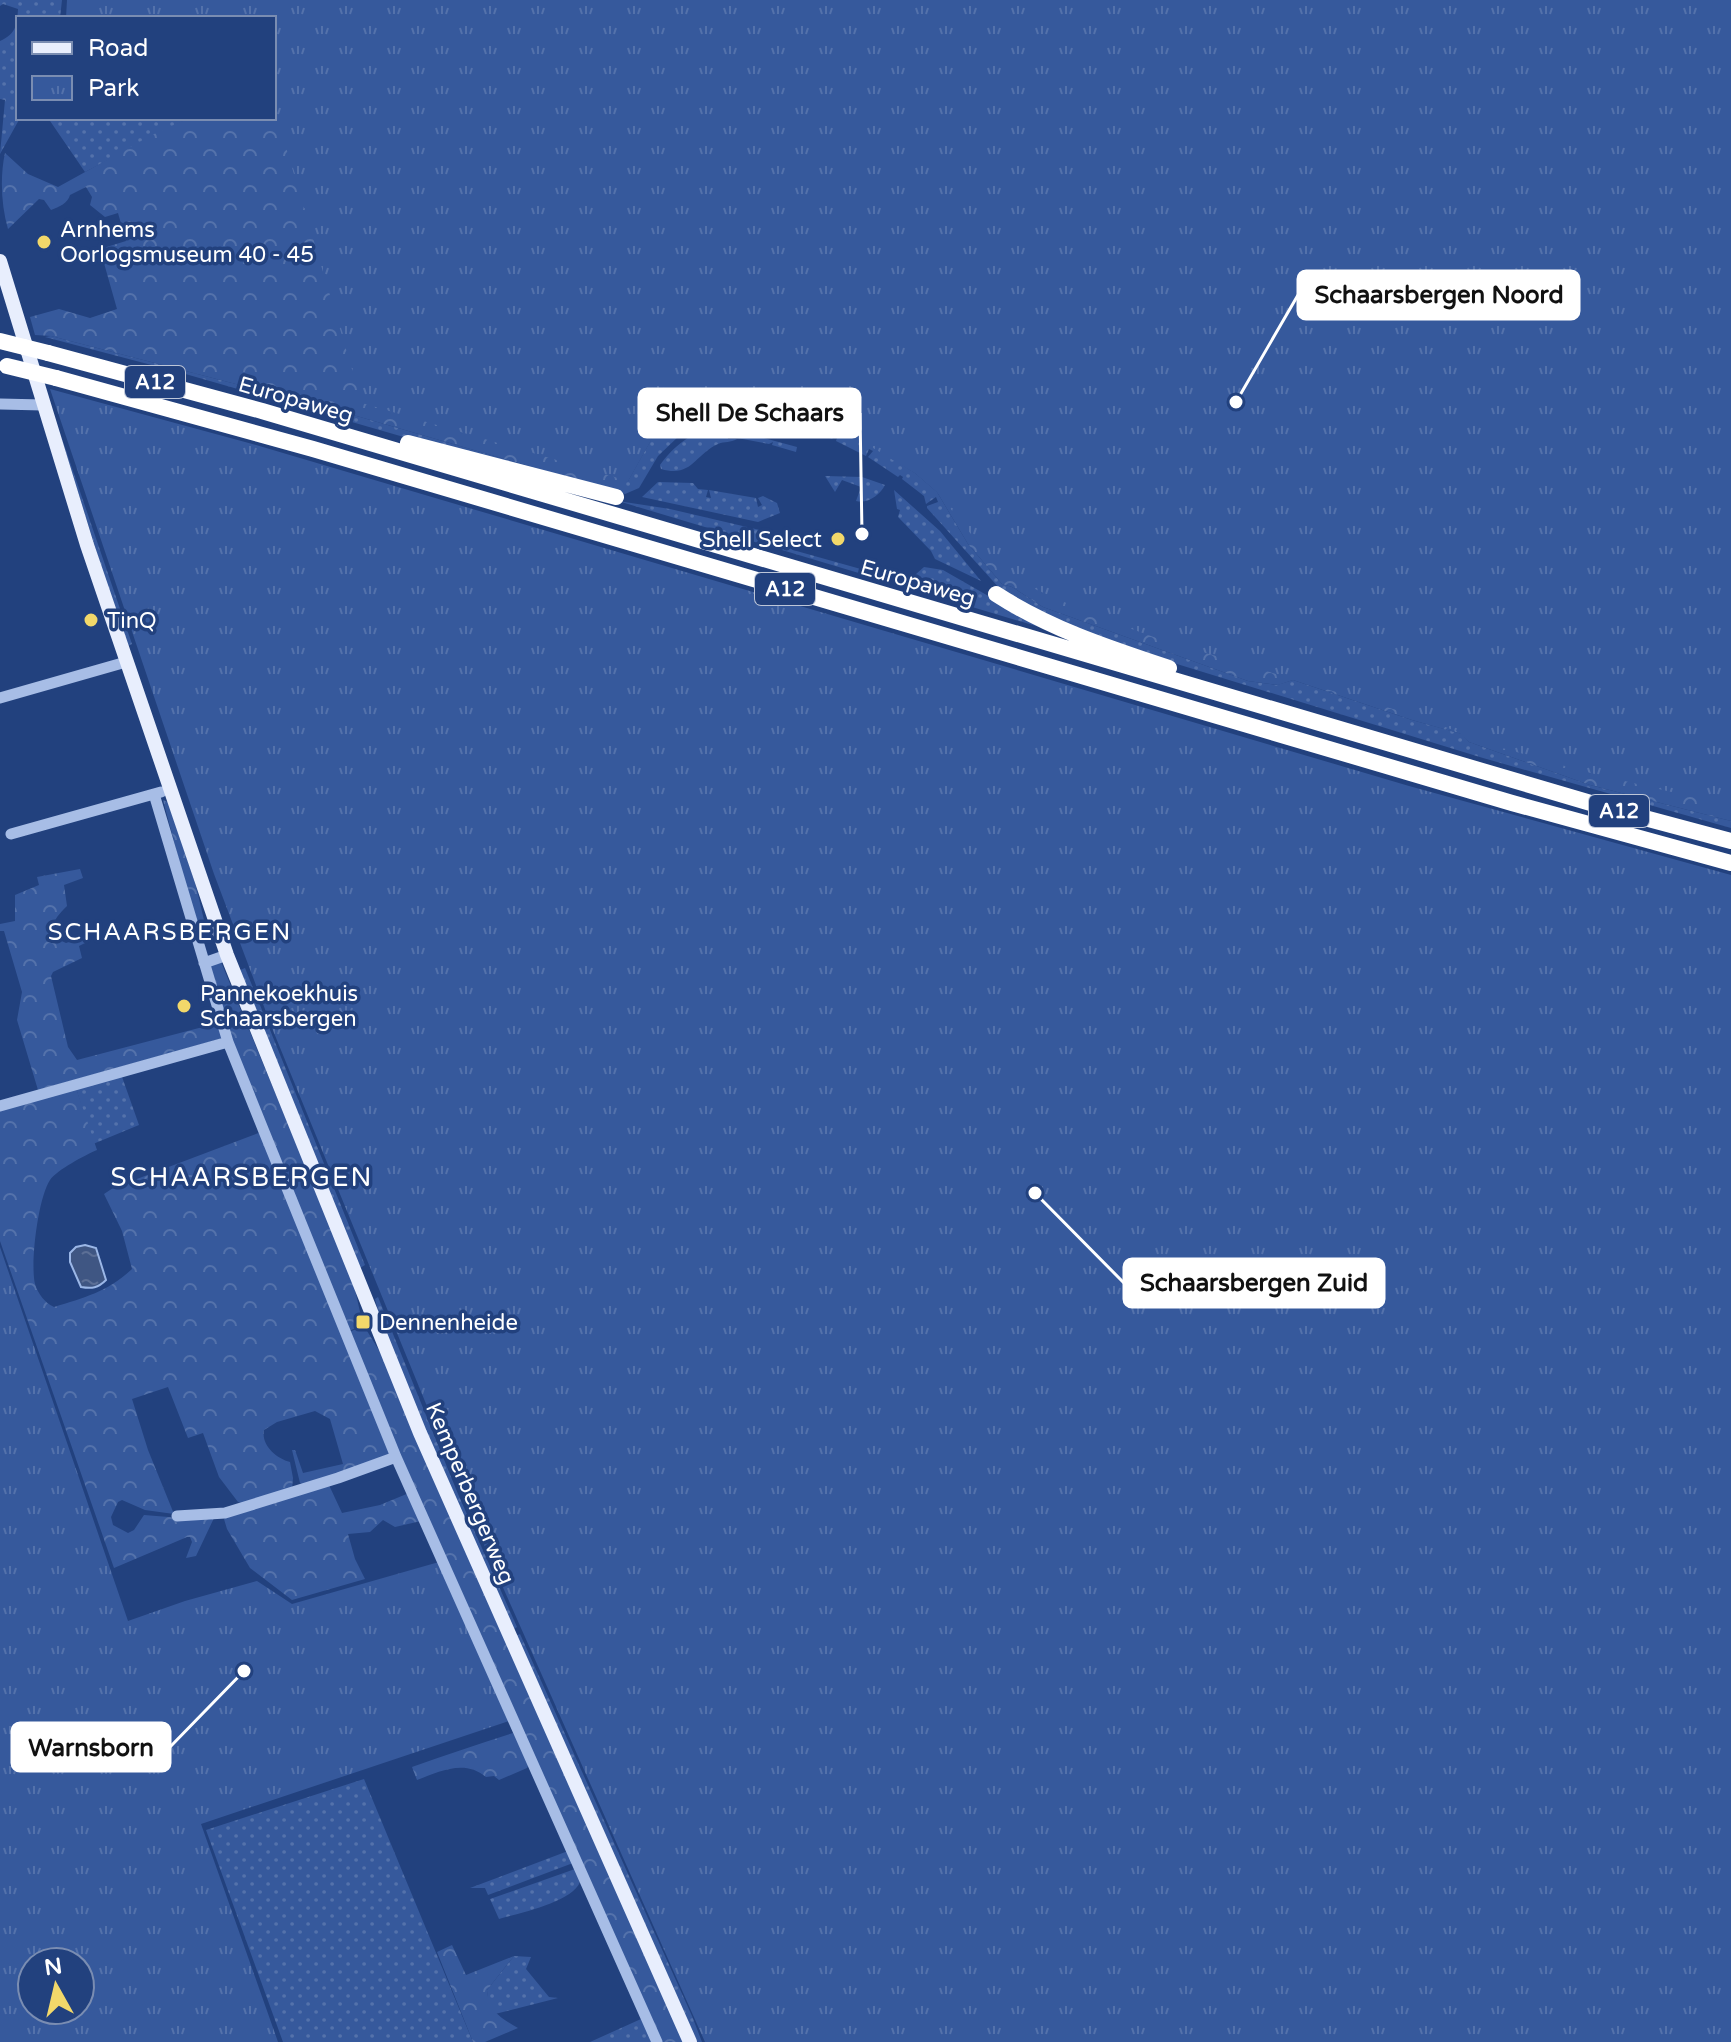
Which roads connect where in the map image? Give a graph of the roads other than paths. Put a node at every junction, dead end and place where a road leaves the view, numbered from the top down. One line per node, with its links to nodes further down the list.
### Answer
1 (0, 261): 5 (main road, Kemperbergerweg)
2 (0, 341): 6 (highway, Europaweg / A12, bridge)
3 (4, 366): 15 (highway, Europaweg / A12, bridge)
4 (0, 404): 5 (street)
5 (43, 405): 9 (main road, Kemperbergerweg)
6 (262, 411): 7 (highway, A12); 11 (highway, Europaweg / A12)
7 (616, 497)
8 (996, 594): 11 (highway, A12)
9 (126, 662): 10 (street); 12 (main road, Kemperbergerweg)
10 (0, 698)
11 (1332, 727): 14 (highway, Europaweg / A12)
12 (162, 792): 13 (street); 16 (main road, Kemperbergerweg); 17 (street, Kemperbergerweg)
13 (11, 834)
14 (1731, 841)
15 (1731, 863)
16 (227, 955): 17 (street); 23 (main road, Kemperbergerweg)
17 (204, 963): 18 (street, Kemperbergerweg)
18 (228, 1042): 19 (street); 20 (street, Kemperbergerweg)
19 (0, 1106)
20 (396, 1457): 21 (street); 22 (street, Kemperbergerweg)
21 (177, 1516)
22 (657, 2042)
23 (690, 2042)

